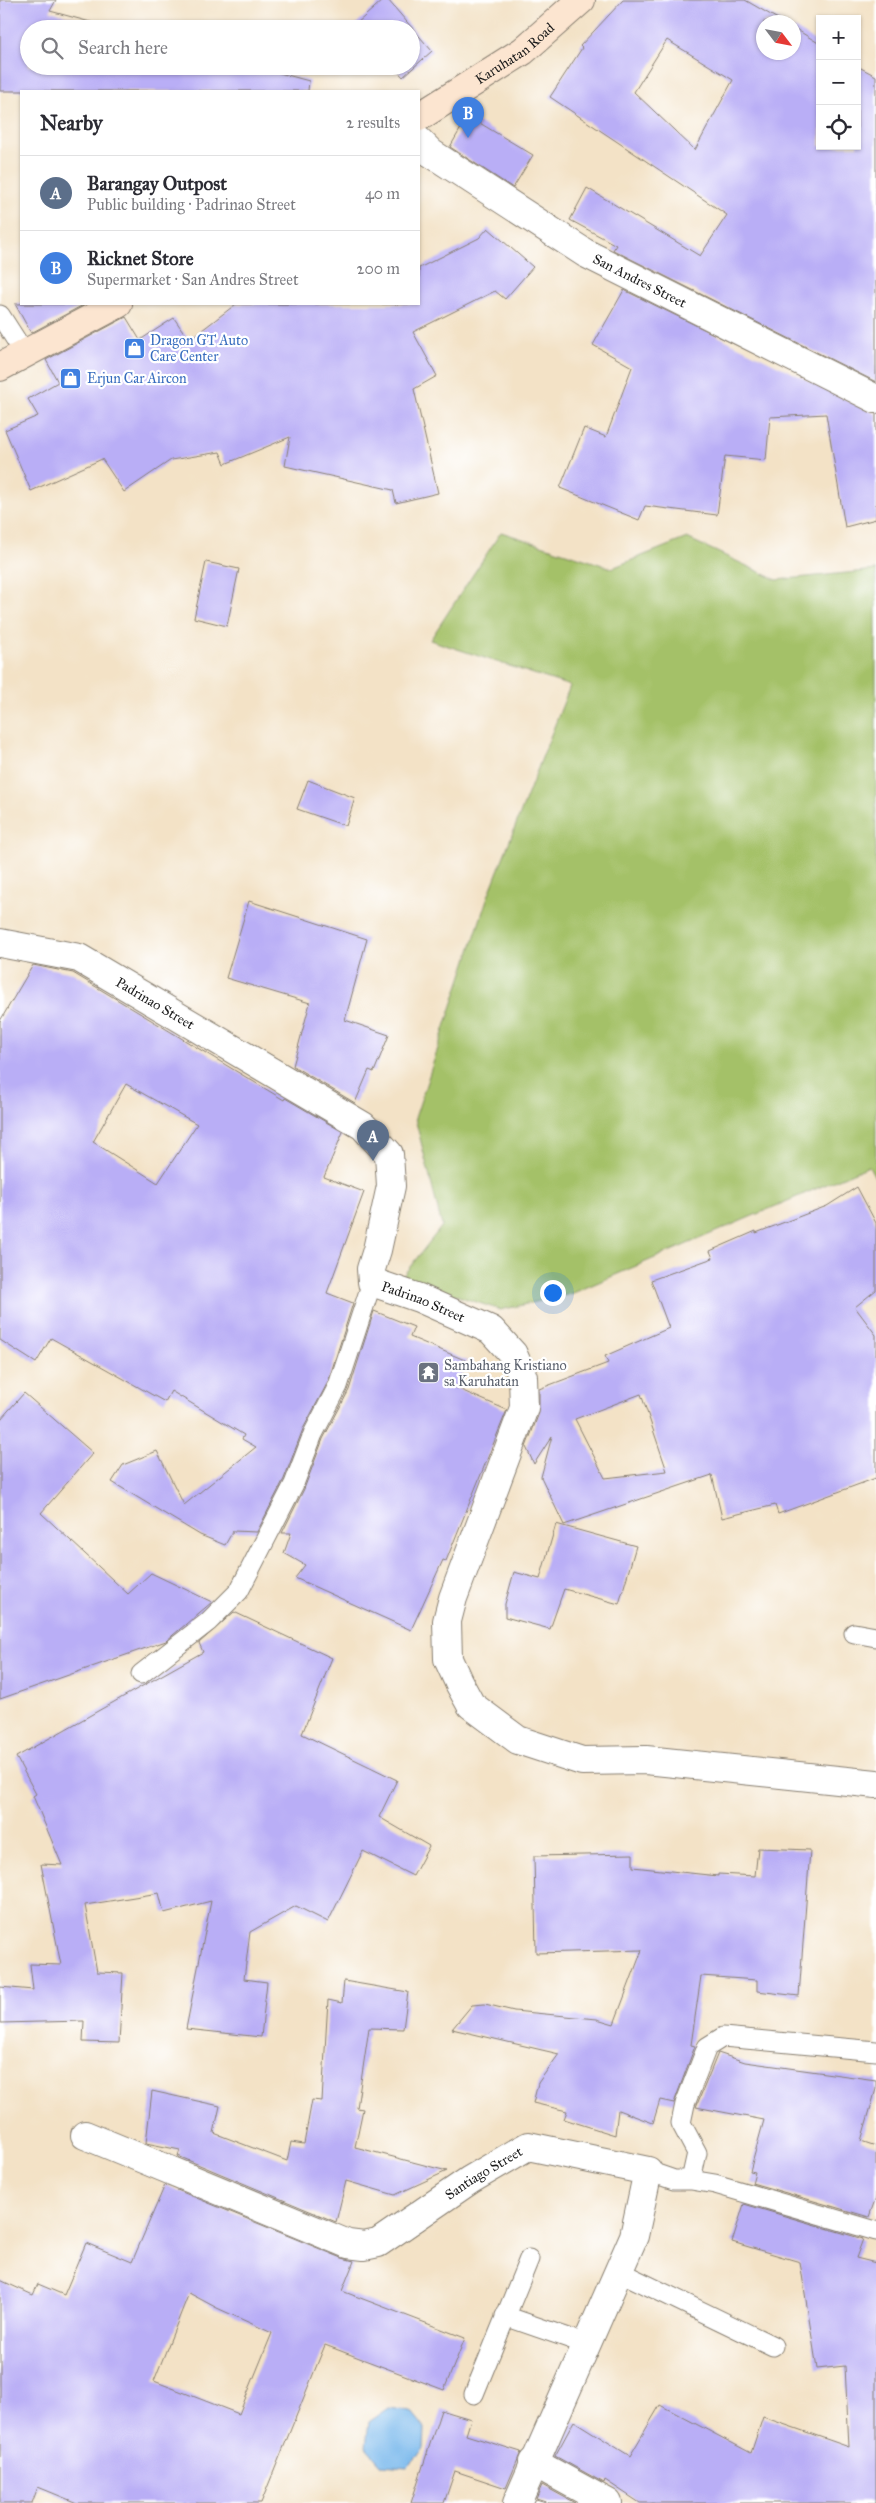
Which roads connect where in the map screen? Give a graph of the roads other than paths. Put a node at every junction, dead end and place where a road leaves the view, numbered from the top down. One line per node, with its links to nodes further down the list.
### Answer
1 (581, 0): 2 (main road, Karuhatan Road)
2 (420, 116)
3 (420, 142): 8 (street, San Andres Street)
4 (116, 305): 6 (main road)
5 (0, 315): 6 (lane)
6 (25, 354): 7 (main road)
7 (0, 367)
8 (876, 399)
9 (0, 944): 10 (street, Padrinao Street)
10 (372, 1282): 13 (lane); 14 (street, Padrinao Street)
11 (854, 1633): 12 (lane)
12 (876, 1637)
13 (141, 1674)
14 (876, 1784)
15 (876, 2051): 18 (lane)
16 (85, 2135): 17 (street, Santiago Street)
17 (648, 2171): 18 (lane); 21 (street)
18 (691, 2180): 19 (lane)
19 (876, 2231)
20 (529, 2260): 22 (lane)
21 (618, 2271): 23 (street); 24 (lane)
22 (505, 2316): 23 (lane); 25 (lane)
23 (586, 2344): 26 (street)
24 (773, 2346)
25 (474, 2394)
26 (533, 2462): 27 (street); 28 (street)
27 (517, 2503)
28 (608, 2503)

